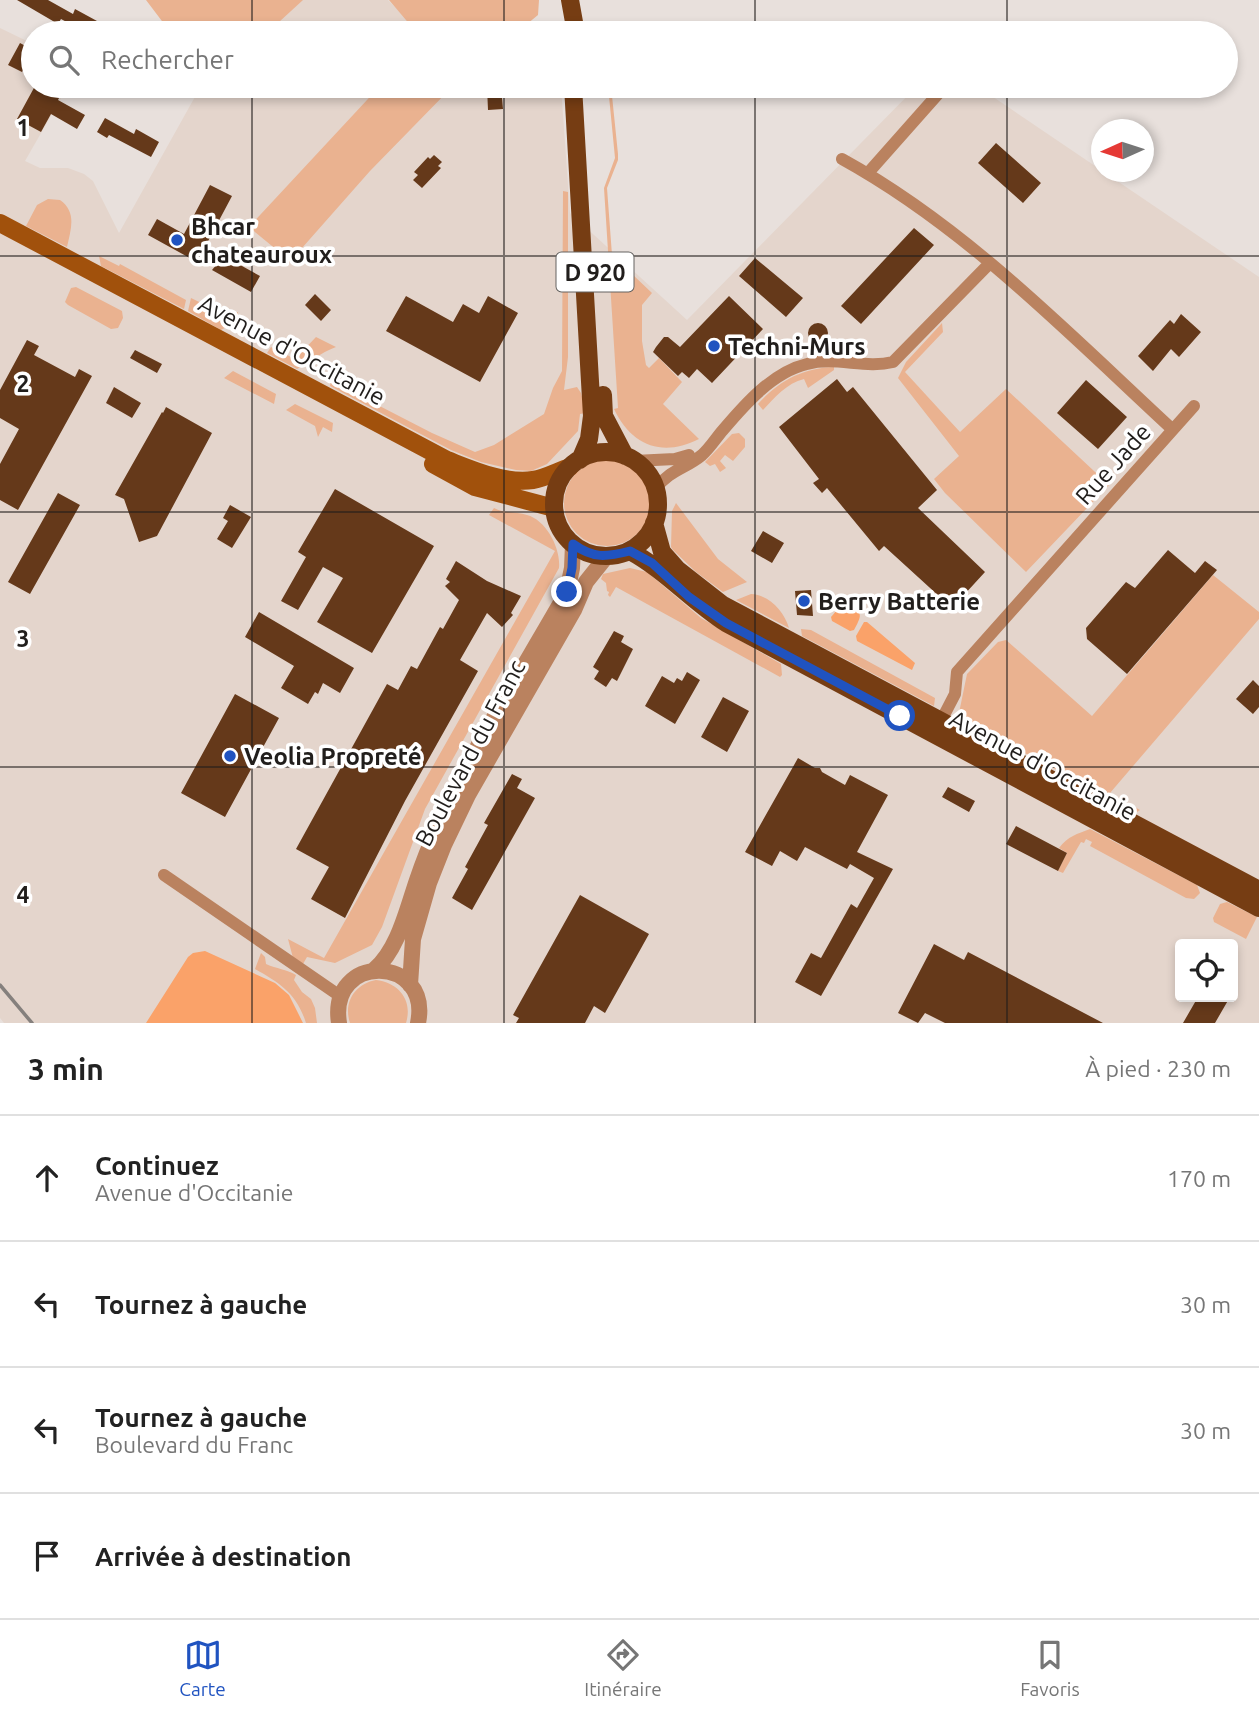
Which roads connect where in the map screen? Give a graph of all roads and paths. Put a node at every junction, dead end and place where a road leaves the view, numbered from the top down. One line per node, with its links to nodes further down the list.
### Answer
1 (570, 21): 2 (main road)
2 (574, 21)
3 (574, 98): 15 (main road, D 920)
4 (582, 98): 14 (main road, D 920)
5 (934, 98): 7 (street)
6 (842, 159): 7 (street, Rue Jade)
7 (868, 173): 10 (street, Rue Jade)
8 (0, 223): 15 (main road, Avenue d'Occitanie)
9 (0, 235): 17 (main road, Avenue d'Occitanie)
10 (990, 263): 12 (street, Rue Jade); 13 (street)
11 (1194, 406): 12 (street)
12 (1172, 429): 22 (street, Rue Jade)
13 (711, 444): 14 (street); 16 (street)
14 (629, 458): 15 (main road); 16 (main road)
15 (575, 463): 17 (main road)
16 (655, 489): 18 (main road)
17 (554, 508): 19 (main road)
18 (654, 523): 20 (main road); 22 (main road, Avenue d'Occitanie)
19 (573, 544): 21 (main road); 26 (street, Boulevard du Franc)
20 (630, 551): 21 (main road); 25 (main road, Avenue d'Occitanie)
21 (606, 556): 27 (street, Boulevard du Franc)
22 (941, 721): 24 (main road, Avenue d'Occitanie)
23 (164, 876): 28 (street)
24 (1259, 890)
25 (1259, 908)
26 (374, 970): 27 (street); 28 (street)
27 (410, 985): 29 (street)
28 (340, 996): 30 (street)
29 (423, 1020)
30 (339, 1023)

